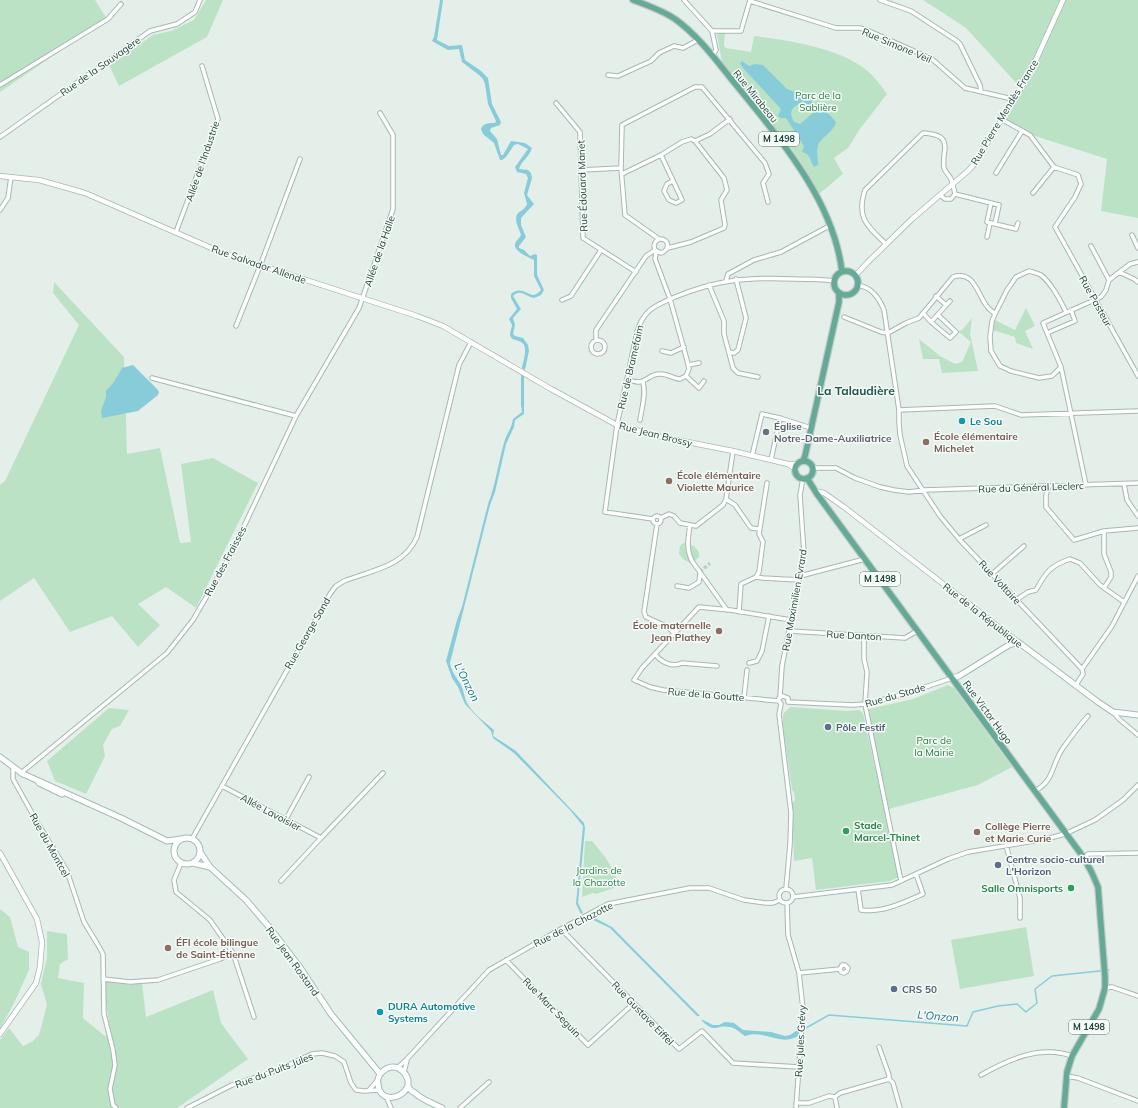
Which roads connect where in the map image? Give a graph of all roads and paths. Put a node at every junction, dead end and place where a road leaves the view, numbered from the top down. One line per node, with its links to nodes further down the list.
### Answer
1 (200, 0): 21 (street, Rue de la Sauvagère)
2 (633, 0): 9 (main road, Rue Mirabeau / M 1498)
3 (684, 0): 8 (street)
4 (750, 0): 8 (street); 14 (street, Rue Simone Veil)
5 (880, 0): 14 (street)
6 (1063, 0): 15 (street, Rue Pierre Mendès France)
7 (121, 4): 13 (street)
8 (712, 31): 10 (street)
9 (698, 40): 10 (main road, Rue Mirabeau / M 1498); 12 (street)
10 (712, 56): 43 (main road, Rue Mirabeau / M 1498)
11 (202, 66): 44 (street, Allée de l'Industrie)
12 (608, 75)
13 (0, 84)
14 (981, 92): 15 (street, Rue Simone Veil)
15 (1012, 100): 19 (street, Rue Pierre Mendès France)
16 (556, 103): 27 (street, Rue Édouard Manet)
17 (380, 112): 69 (street, Allée de la Halle)
18 (730, 119): 22 (street); 26 (street); 37 (street)
19 (1001, 119): 20 (street); 33 (street, Rue Pierre Mendès France)
20 (1022, 131): 25 (street); 28 (street)
21 (0, 137)
22 (696, 141): 23 (street); 50 (street)
23 (661, 155): 29 (street); 32 (street)
24 (300, 159): 55 (street)
25 (1054, 167): 34 (street); 71 (street, Rue Pasteur)
26 (621, 168): 27 (street); 29 (street)
27 (581, 170): 52 (street, Rue Édouard Manet)
28 (996, 173)
29 (622, 174): 47 (street)
30 (0, 176): 31 (street, Rue Salvador Allende)
31 (12, 177): 39 (street); 44 (street, Rue Salvador Allende)
32 (673, 181): 32 (street)
33 (953, 184): 35 (street); 36 (street, Rue Pierre Mendès France); 48 (street)
34 (1033, 193)
35 (955, 194): 36 (street); 38 (street)
36 (940, 195): 48 (street, Rue Pierre Mendès France)
37 (768, 202)
38 (991, 203): 40 (street); 42 (street)
39 (0, 210)
40 (990, 223): 42 (street); 46 (street)
41 (1018, 223): 42 (street)
42 (995, 224)
43 (828, 226): 57 (main road, Rue Mirabeau / M 1498); 63 (street)
44 (176, 232): 55 (street, Rue Salvador Allende)
45 (1132, 235): 51 (street)
46 (987, 237)
47 (659, 238): 50 (street); 53 (street)
48 (886, 244): 59 (street, Rue Pierre Mendès France)
49 (1090, 246): 62 (street)
50 (668, 248): 53 (street)
51 (1138, 248)
52 (601, 250): 56 (street, Rue Édouard Manet); 72 (street)
53 (655, 251): 56 (street); 70 (street)
54 (1138, 261): 58 (street)
55 (260, 266): 69 (street, Rue Salvador Allende); 82 (street)
56 (636, 272): 85 (street)
57 (842, 272): 59 (main road); 61 (main road)
58 (1119, 272): 62 (street); 64 (street)
59 (855, 276): 65 (main road)
60 (736, 279): 61 (street, Rue de Bramefaim); 63 (street, Rue de Bramefaim); 89 (street)
61 (834, 280): 67 (main road)
62 (1109, 280): 71 (street)
63 (726, 281): 66 (street, Rue de Bramefaim)
64 (1138, 282)
65 (858, 284): 67 (main road); 83 (street, Rue Voltaire)
66 (709, 285): 70 (street, Rue de Bramefaim); 89 (street)
67 (839, 293): 107 (main road)
68 (936, 296): 74 (street); 77 (street); 79 (street)
69 (363, 297): 86 (street, Rue Salvador Allende); 103 (street, Rue des Fraisses)
70 (670, 299): 87 (street); 97 (street, Rue de Bramefaim)
71 (1095, 299): 75 (street); 94 (street, Rue Pasteur)
72 (562, 300)
73 (950, 301): 74 (street)
74 (946, 305): 78 (street)
75 (1071, 310): 76 (street); 84 (street)
76 (1066, 312): 79 (street); 84 (street)
77 (923, 313): 81 (street); 83 (street)
78 (938, 314): 81 (street); 81 (street)
79 (995, 314): 92 (street)
80 (844, 317): 83 (street)
81 (932, 322)
82 (236, 326)
83 (888, 333): 100 (street, Rue Voltaire)
84 (1047, 333): 92 (street)
85 (596, 340): 85 (street)
86 (471, 342): 106 (street, Rue Jean Brossy); 173 (street, Rue George Sand)
87 (684, 347): 88 (street); 91 (street)
88 (662, 352)
89 (729, 352): 95 (street)
90 (699, 363): 91 (street)
91 (688, 365): 93 (street)
92 (1061, 367): 102 (street)
93 (686, 376): 98 (street); 99 (street)
94 (1138, 376)
95 (758, 377)
96 (152, 378): 103 (street)
97 (628, 379): 99 (street); 106 (street, Rue de Bramefaim)
98 (704, 381)
99 (643, 382): 105 (street)
100 (899, 410): 102 (street); 119 (street, Rue Voltaire)
101 (1138, 411): 102 (street)
102 (1071, 413): 117 (street)
103 (296, 416): 170 (street, Rue des Fraisses)
104 (780, 418): 107 (street); 109 (street); 110 (street)
105 (640, 420)
106 (617, 425): 108 (street, Rue Jean Brossy); 124 (street, Rue de Bramefaim)
107 (811, 428): 111 (main road)
108 (733, 451): 109 (street, Rue Jean Brossy); 121 (street)
109 (752, 456): 110 (street, Rue Jean Brossy)
110 (771, 460): 111 (street, Rue Jean Brossy)
111 (799, 465): 112 (main road); 113 (main road, M 1498)
112 (813, 468): 113 (main road); 119 (street, Rue du Général Leclerc)
113 (805, 478): 120 (main road, Rue Victor Hugo / M 1498); 138 (street, Rue Maximilien Evrard)
114 (767, 483): 129 (street)
115 (1138, 483): 116 (street, Rue du Général Leclerc)
116 (1124, 484): 117 (street, Rue du Général Leclerc); 122 (street)
117 (1086, 485): 118 (street, Rue du Général Leclerc)
118 (1049, 486): 119 (street, Rue du Général Leclerc); 130 (street)
119 (924, 490): 131 (street, Rue Voltaire)
120 (816, 492): 133 (main road, Rue Victor Hugo / M 1498); 151 (street, Rue de la République)
121 (726, 499): 126 (street); 129 (street)
122 (1138, 516)
123 (661, 518): 124 (street); 125 (street); 126 (street)
124 (653, 519): 125 (street)
125 (657, 524): 149 (street)
126 (690, 525): 134 (street)
127 (986, 525): 131 (street)
128 (1138, 528): 130 (street)
129 (760, 529): 136 (street)
130 (1104, 531): 140 (street)
131 (959, 539): 135 (street, Rue Voltaire)
132 (1024, 546): 135 (street)
133 (865, 559): 138 (street); 147 (main road, Rue Victor Hugo / M 1498)
134 (700, 572): 139 (street); 143 (street)
135 (992, 574): 141 (street, Rue Voltaire)
136 (756, 576): 138 (street); 144 (street)
137 (1138, 576): 142 (street)
138 (799, 578): 146 (street, Rue Maximilien Evrard)
139 (677, 586)
140 (1104, 588): 141 (street); 142 (street)
141 (1016, 600): 155 (street, Rue Voltaire)
142 (1124, 602): 155 (street)
143 (727, 610): 144 (street); 149 (street)
144 (739, 612): 145 (street)
145 (769, 616): 146 (street); 153 (street)
146 (791, 620): 148 (street, Rue Maximilien Evrard)
147 (917, 630): 150 (street, Rue Danton); 157 (main road, Rue Victor Hugo / M 1498)
148 (789, 631): 150 (street, Rue Danton); 160 (street, Rue Maximilien Evrard)
149 (674, 633): 152 (street)
150 (864, 636): 162 (street)
151 (1018, 642): 157 (main road); 158 (main road, Rue de la République)
152 (655, 654): 154 (street); 159 (street, Rue de la Goutte)
153 (749, 663)
154 (717, 666)
155 (1082, 669): 158 (street)
156 (747, 670): 159 (street)
157 (952, 678): 162 (street, Rue du Stade); 174 (main road, Rue Victor Hugo / M 1498)
158 (1076, 685): 163 (main road, Rue de la République)
159 (744, 697): 160 (street, Rue de la Goutte)
160 (780, 701): 161 (street); 161 (street); 193 (street, Rue Maximilien Evrard)
161 (788, 702): 162 (street, Rue du Stade)
162 (865, 704): 192 (street)
163 (1113, 712): 164 (main road, Rue de la République); 166 (street)
164 (1138, 715)
165 (1088, 716): 174 (street)
166 (1138, 735)
167 (0, 757): 168 (main road)
168 (13, 768): 170 (main road); 204 (street, Rue du Montcel)
169 (383, 772): 177 (street)
170 (21, 773): 180 (main road)
171 (309, 777): 175 (street)
172 (1138, 785): 176 (street)
173 (222, 786): 175 (street, Allée Lavoisier); 179 (street, Rue George Sand)
174 (1035, 792): 176 (main road, Rue Victor Hugo / M 1498)
175 (286, 819): 177 (street, Allée Lavoisier)
176 (1066, 834): 181 (street); 186 (main road, Rue Victor Hugo / M 1498)
177 (321, 838): 191 (street)
178 (181, 839): 179 (main road); 180 (main road); 182 (main road)
179 (192, 839): 183 (main road)
180 (166, 840): 182 (main road)
181 (1006, 845): 190 (street); 198 (street)
182 (174, 850): 187 (main road)
183 (200, 852): 188 (main road); 189 (main road, Rue Jean Rostand)
184 (0, 853): 209 (street)
185 (1138, 853): 186 (street)
186 (1084, 858): 205 (main road, Rue Victor Hugo / M 1498)
187 (181, 863): 188 (main road); 200 (street)
188 (192, 863): 189 (main road)
189 (210, 867): 213 (main road, Rue Jean Rostand)
190 (916, 874): 192 (street); 194 (street)
191 (281, 881)
192 (901, 881): 194 (street)
193 (786, 888): 195 (street); 196 (street)
194 (858, 889): 195 (street)
195 (793, 897): 197 (street)
196 (780, 900): 197 (street); 199 (street, Rue de la Chazotte)
197 (787, 903): 203 (street, Rue Jules Grévy)
198 (1020, 918)
199 (561, 929): 201 (street, Rue de la Chazotte); 207 (street, Rue Gustave Eiffel)
200 (233, 953): 204 (street); 208 (street)
201 (506, 960): 207 (street, Rue Marc Seguin); 212 (street, Rue de la Chazotte)
202 (840, 969): 203 (street)
203 (799, 973): 214 (street, Rue Jules Grévy)
204 (103, 979): 235 (street, Rue du Montcel)
205 (1105, 988): 206 (street); 211 (main road, M 1498)
206 (1138, 996)
207 (634, 1003): 214 (street, Rue Gustave Eiffel)
208 (254, 1017)
209 (0, 1034)
210 (879, 1047): 221 (street)
211 (1072, 1056): 219 (street); 220 (main road, M 1498)
212 (408, 1059): 215 (street, Rue de la Chazotte); 217 (street)
213 (370, 1061): 216 (main road); 218 (main road, Rue Jean Rostand)
214 (799, 1067): 233 (street, Rue Jules Grévy)
215 (397, 1068): 216 (main road); 217 (main road)
216 (386, 1069): 218 (main road)
217 (404, 1072): 224 (main road)
218 (380, 1074): 222 (main road)
219 (981, 1075)
220 (1066, 1076): 232 (street); 242 (main road, M 1498)
221 (889, 1079): 230 (street); 241 (street)
222 (377, 1081): 225 (street); 226 (main road)
223 (489, 1082): 238 (street)
224 (408, 1086): 227 (main road); 229 (main road)
225 (369, 1090): 226 (street); 236 (street, Rue du Puits Jules)
226 (379, 1090): 228 (main road)
227 (404, 1093): 229 (main road); 231 (main road)
228 (386, 1096): 231 (main road); 234 (street)
229 (418, 1096): 237 (main road)
230 (835, 1097): 233 (street); 240 (street)
231 (394, 1098): 234 (street)
232 (1138, 1101)
233 (796, 1103): 239 (street, Rue Jules Grévy)
234 (390, 1107)
235 (116, 1108)
236 (186, 1108)
237 (442, 1108)
238 (460, 1108)
239 (796, 1108)
240 (837, 1108)
241 (900, 1108)
242 (1064, 1108)

